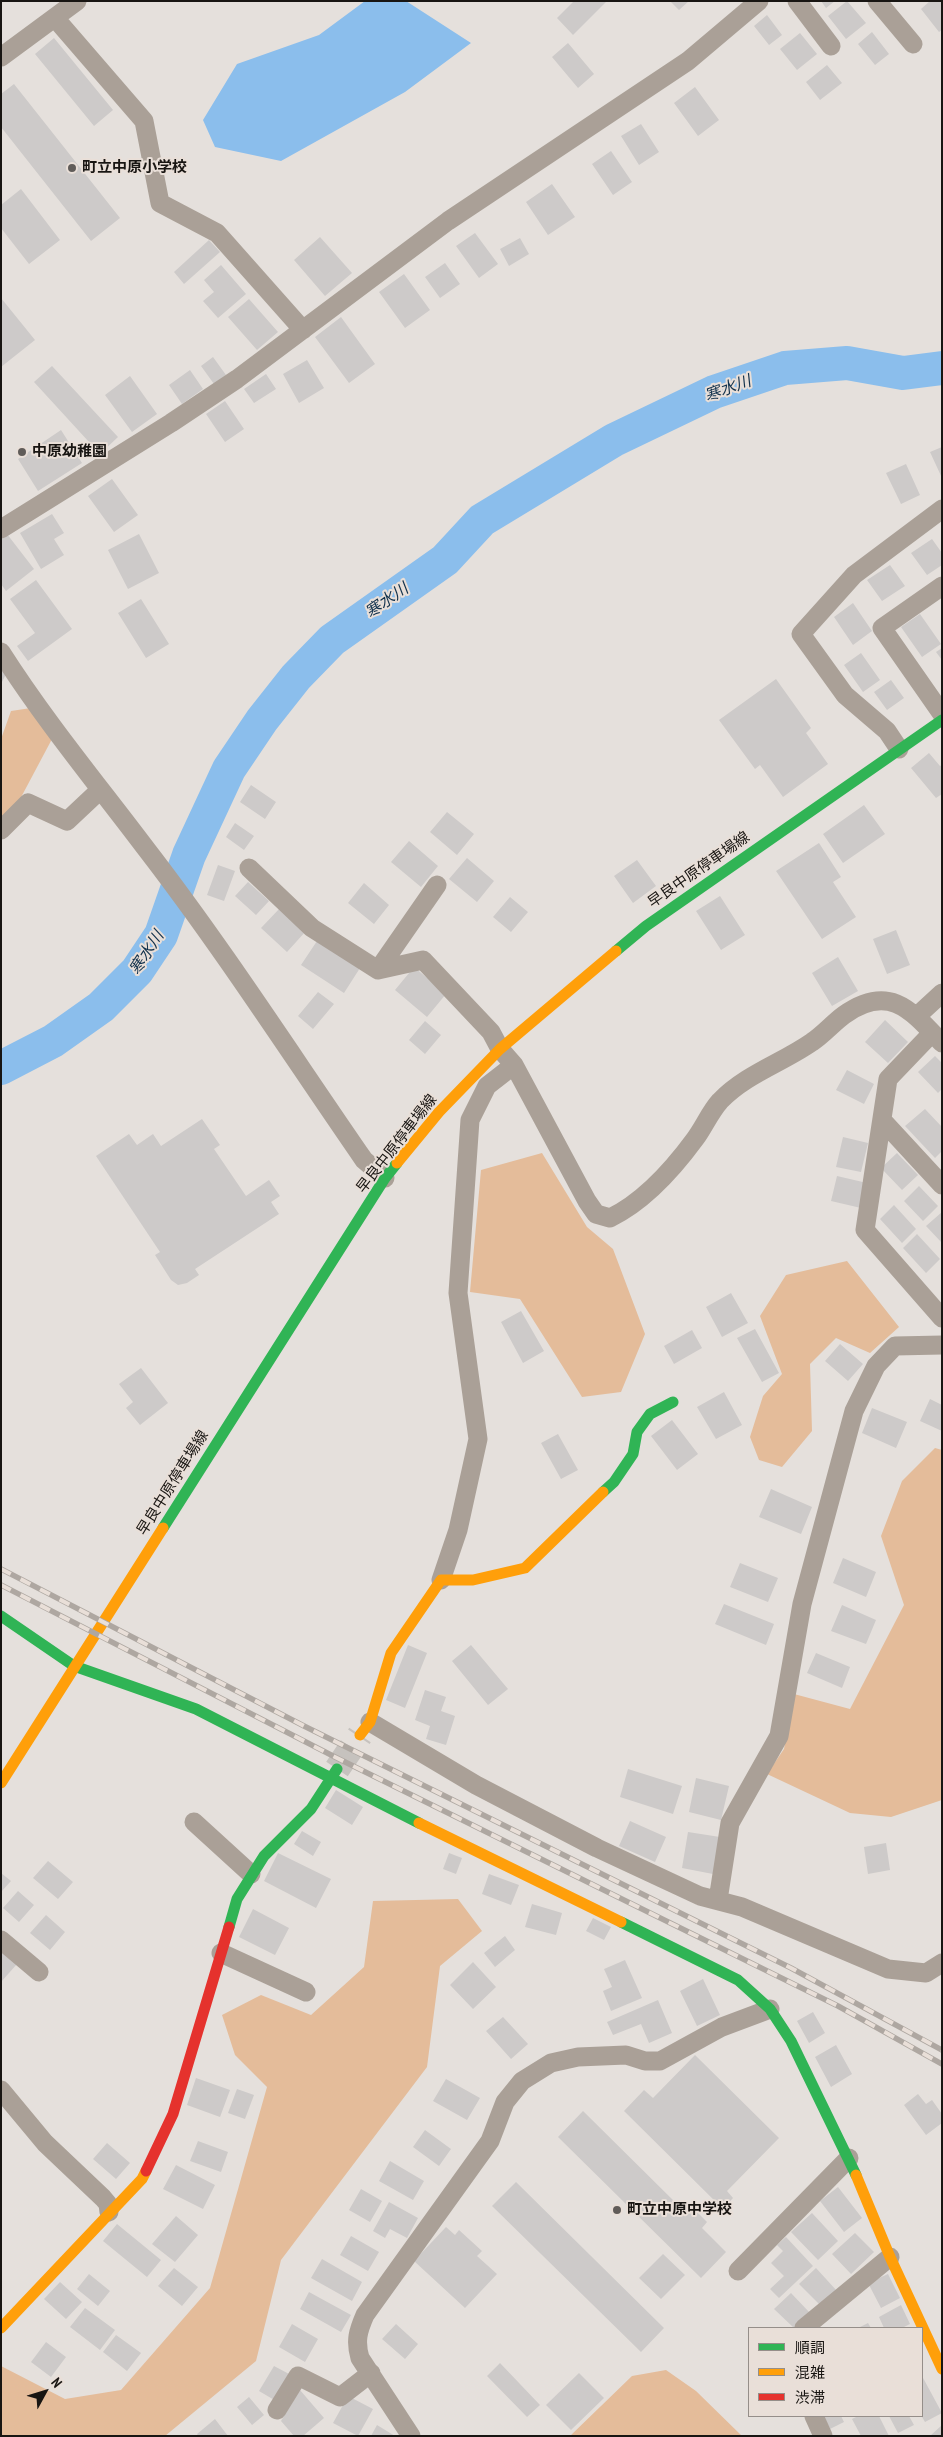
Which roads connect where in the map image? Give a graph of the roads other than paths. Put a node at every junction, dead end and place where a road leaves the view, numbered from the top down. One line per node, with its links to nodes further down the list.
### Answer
1 (77, 1): 5 (street)
2 (759, 1): 9 (street)
3 (797, 1): 7 (street)
4 (877, 1): 6 (street)
5 (55, 18): 8 (street); 9 (street)
6 (913, 44)
7 (831, 46)
8 (1, 57)
9 (303, 330): 11 (street)
10 (942, 509): 16 (street)
11 (1, 528)
12 (939, 594): 14 (street)
13 (1, 652): 17 (street)
14 (942, 714)
15 (942, 720): 16 (street, 早良中原停車場線)
16 (899, 749): 25 (street, 早良中原停車場線)
17 (100, 790): 18 (street); 28 (street)
18 (1, 830)
19 (249, 868): 21 (street)
20 (437, 885): 21 (street)
21 (378, 970): 25 (street)
22 (942, 993): 23 (street)
23 (917, 1016): 24 (street); 26 (street)
24 (937, 1038): 27 (street)
25 (500, 1049): 26 (street); 28 (street, 早良中原停車場線)
26 (514, 1065): 33 (street)
27 (882, 1120): 29 (street); 30 (street)
28 (385, 1178): 35 (street, 早良中原停車場線)
29 (942, 1185)
30 (942, 1318)
31 (942, 1345): 42 (street)
32 (673, 1402): 33 (street)
33 (440, 1580): 36 (street)
34 (1, 1616): 35 (street)
35 (74, 1666): 38 (street); 39 (street, 早良中原停車場線)
36 (365, 1729): 42 (street)
37 (337, 1769): 38 (street)
38 (331, 1780): 41 (street); 48 (street)
39 (1, 1782)
40 (194, 1822): 41 (street)
41 (251, 1874): 44 (street)
42 (718, 1900): 45 (street)
43 (1, 1940): 46 (street)
44 (221, 1953): 47 (street); 51 (street)
45 (942, 1963)
46 (38, 1972)
47 (306, 1992)
48 (770, 2009): 50 (street); 59 (street)
49 (1, 2090): 51 (street)
50 (849, 2158): 52 (street); 53 (street)
51 (109, 2212): 56 (street)
52 (890, 2257): 54 (street); 55 (street)
53 (738, 2271)
54 (805, 2327)
55 (922, 2327)
56 (1, 2328)
57 (923, 2328): 58 (street)
58 (942, 2369)
59 (370, 2373): 60 (street); 62 (street)
60 (277, 2410)
61 (814, 2417): 63 (street)
62 (411, 2436)
63 (823, 2436)

